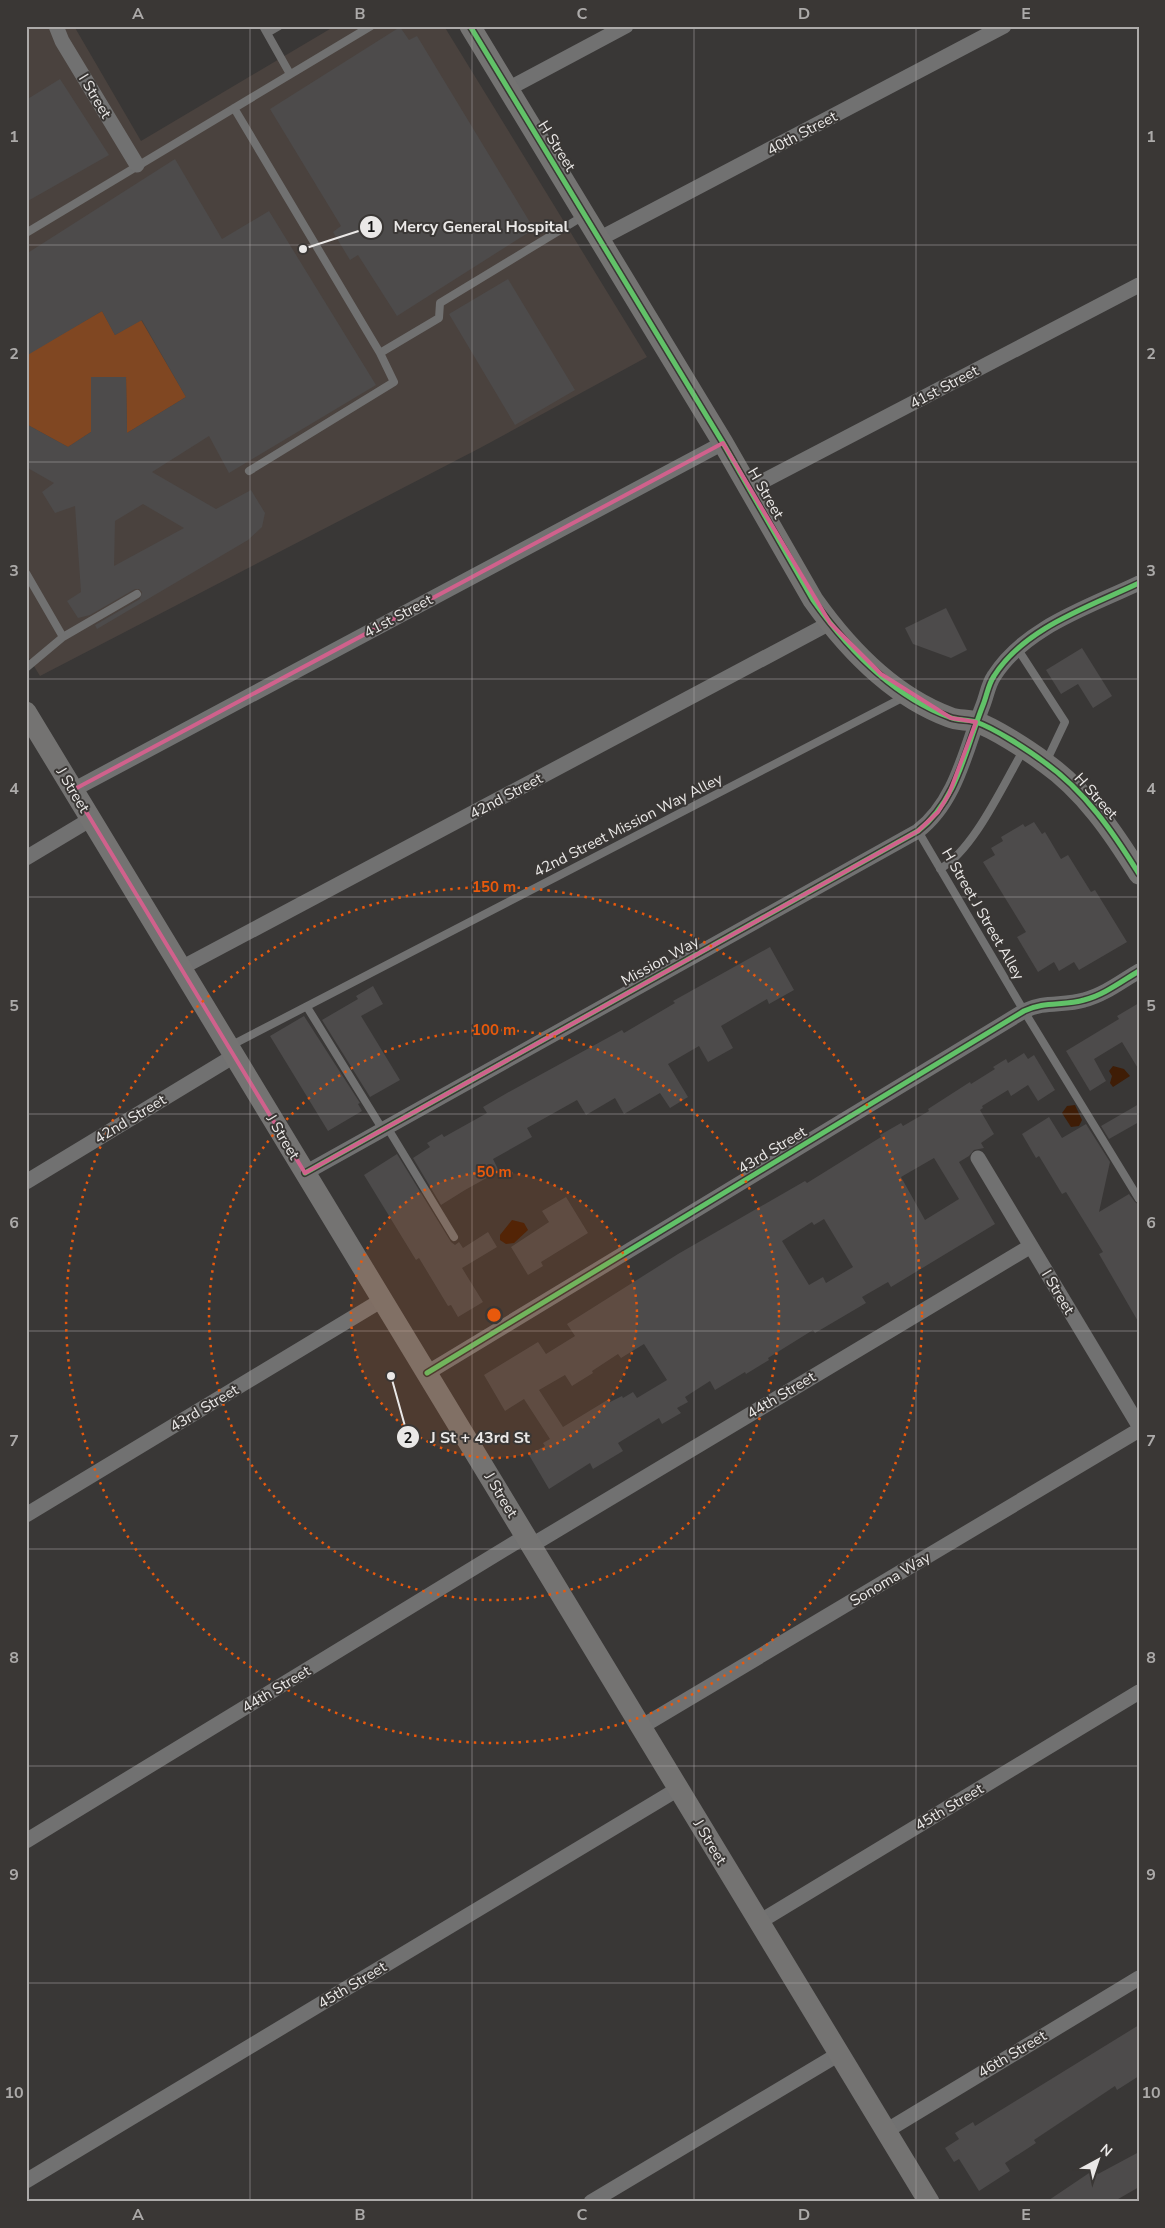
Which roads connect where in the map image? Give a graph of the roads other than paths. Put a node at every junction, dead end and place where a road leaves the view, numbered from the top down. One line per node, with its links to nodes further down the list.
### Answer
1 (56, 26): 11 (street, I Street)
2 (279, 26): 7 (lane)
3 (371, 26): 8 (lane)
4 (470, 26): 9 (main road, H Street)
5 (626, 26): 9 (street)
6 (1004, 26): 14 (street, 40th Street)
7 (265, 30): 8 (lane)
8 (290, 74): 10 (lane)
9 (508, 89): 12 (main road, H Street)
10 (234, 108): 11 (lane); 16 (lane)
11 (136, 165): 13 (lane)
12 (585, 215): 14 (main road, H Street); 16 (lane)
13 (26, 233)
14 (599, 239): 17 (main road, H Street)
15 (1139, 286): 19 (street, 41st Street)
16 (380, 353): 18 (lane)
17 (723, 443): 19 (main road, H Street); 32 (street, 41st Street)
18 (250, 471)
19 (750, 488): 23 (main road, H Street)
20 (26, 573): 24 (lane)
21 (1139, 583): 25 (street)
22 (137, 594): 24 (lane)
23 (830, 623): 27 (main road, H Street); 38 (street, 42nd Street)
24 (63, 637): 26 (lane)
25 (1017, 648): 29 (street); 31 (lane)
26 (26, 668)
27 (908, 695): 29 (main road, H Street); 40 (lane, 42nd Street Mission Way Alley)
28 (26, 712): 32 (main road, J Street)
29 (976, 722): 30 (main road, H Street); 34 (street, Mission Way)
30 (1024, 748): 31 (main road, H Street); 36 (lane)
31 (1046, 763): 37 (main road, H Street)
32 (73, 790): 33 (main road, J Street)
33 (91, 819): 35 (street); 38 (main road, J Street)
34 (918, 831): 36 (lane, H Street J Street Alley); 43 (street, Mission Way)
35 (26, 858)
36 (940, 869): 41 (lane, H Street J Street Alley)
37 (1139, 874)
38 (181, 968): 42 (main road, J Street)
39 (1139, 971): 41 (street, 43rd Street)
40 (307, 1007): 42 (lane, 42nd Street Mission Way Alley); 43 (lane)
41 (1024, 1011): 47 (lane, H Street J Street Alley); 51 (street, 43rd Street)
42 (231, 1052): 45 (main road, J Street); 46 (street, 42nd Street)
43 (385, 1129): 45 (street, Mission Way); 48 (lane)
44 (978, 1158): 49 (street, I Street)
45 (305, 1174): 50 (main road, J Street)
46 (26, 1182)
47 (1139, 1199)
48 (454, 1237)
49 (1031, 1246): 52 (street, I Street); 54 (street, 44th Street)
50 (382, 1300): 51 (main road, J Street); 53 (street, 43rd Street)
51 (427, 1373): 54 (main road, J Street)
52 (1139, 1428): 56 (street, Sonoma Way)
53 (26, 1515)
54 (529, 1541): 56 (main road, J Street); 58 (street, 44th Street)
55 (1139, 1692): 59 (street, 45th Street)
56 (641, 1727): 57 (main road, J Street)
57 (678, 1789): 59 (main road, J Street); 63 (street, 45th Street)
58 (26, 1841)
59 (758, 1922): 61 (main road, J Street)
60 (1139, 1978): 62 (street, 46th Street)
61 (839, 2054): 62 (main road, J Street); 64 (street)
62 (886, 2131): 65 (main road, J Street)
63 (26, 2181)
64 (592, 2202)
65 (928, 2202)

